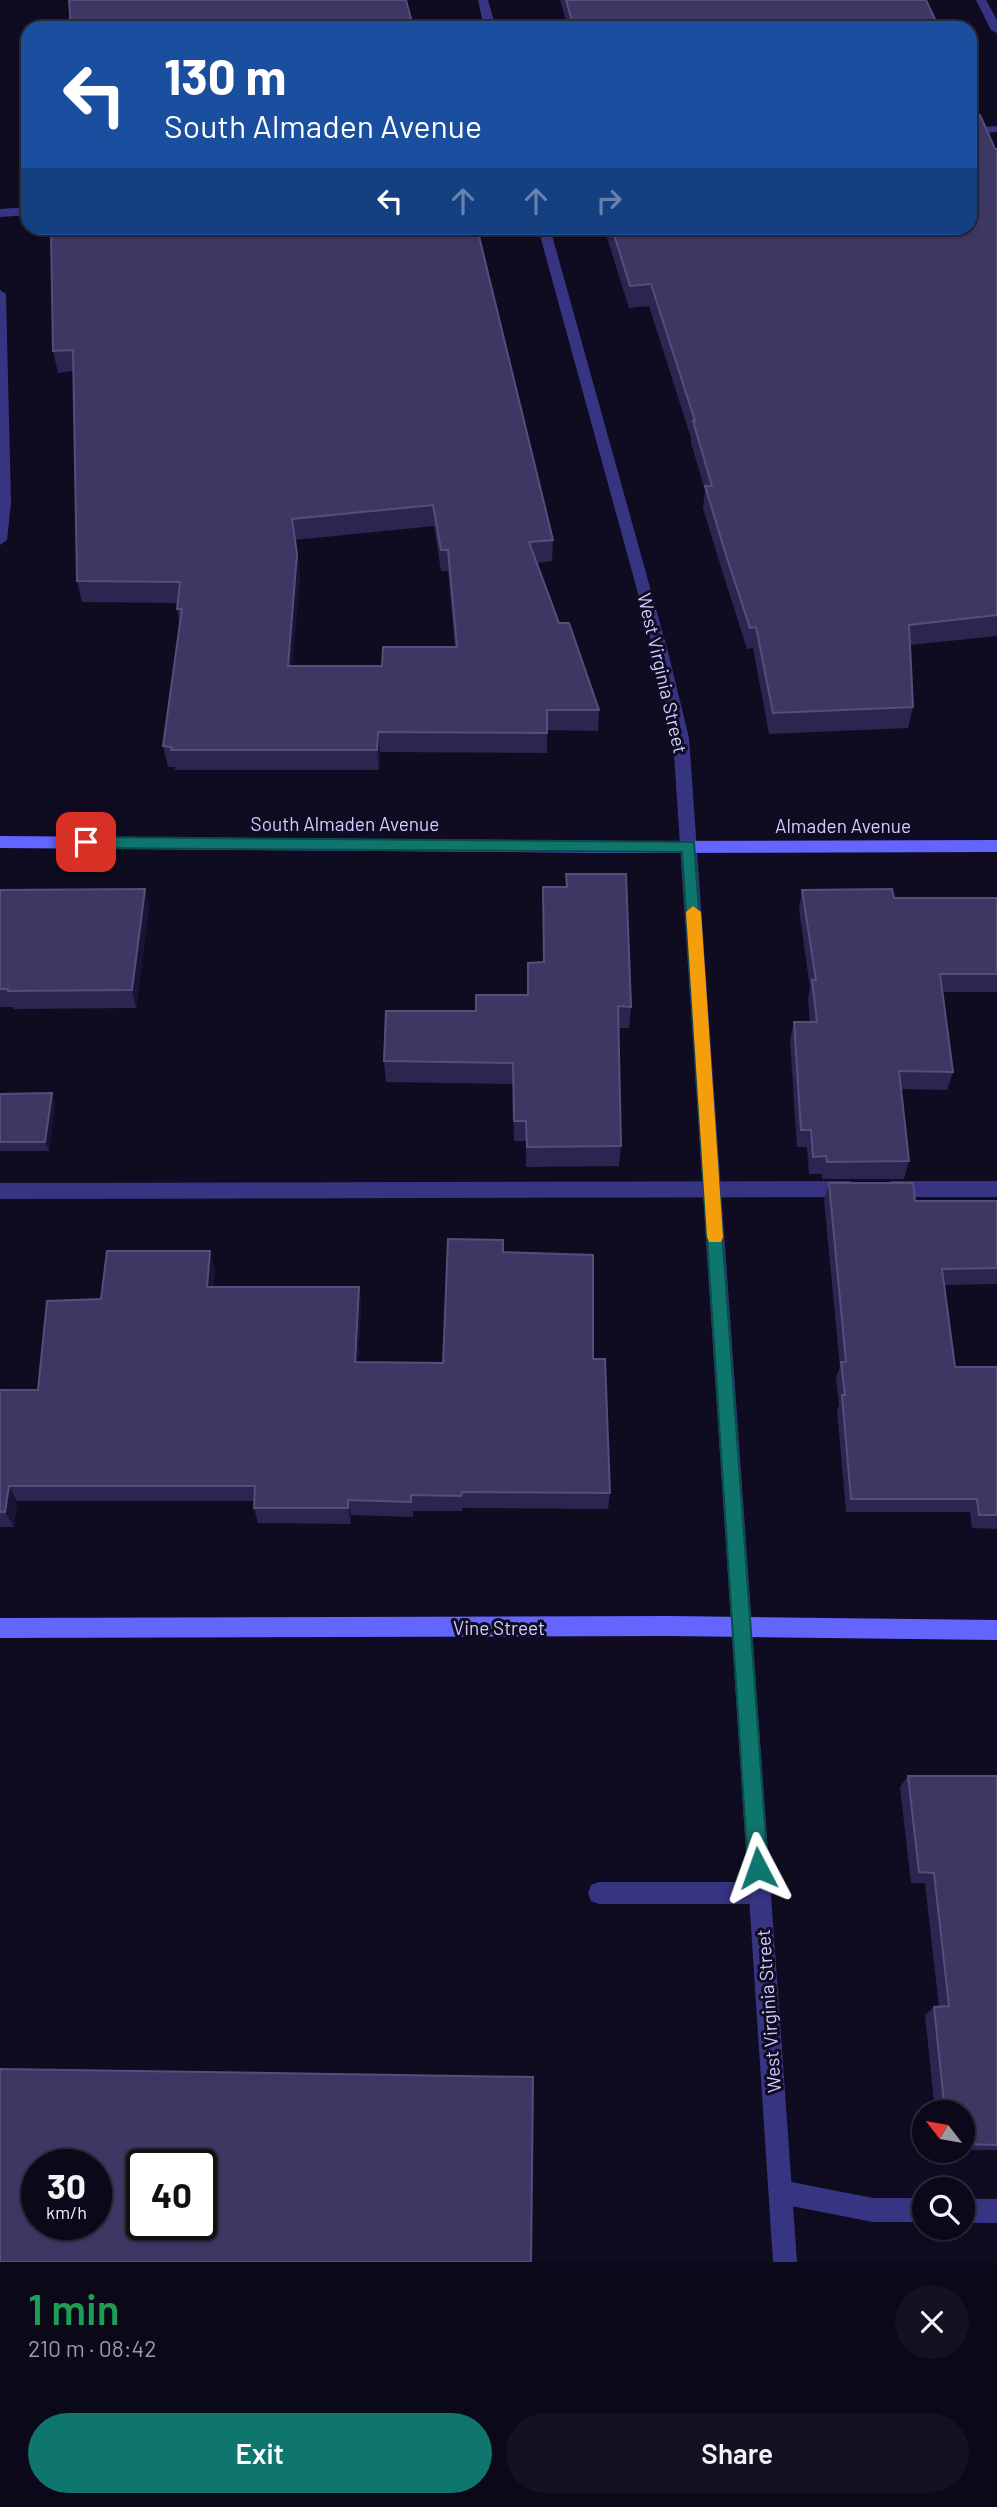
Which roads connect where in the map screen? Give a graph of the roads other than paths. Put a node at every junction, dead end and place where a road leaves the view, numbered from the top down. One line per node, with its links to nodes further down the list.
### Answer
1 (483, 0): 3 (street)
2 (981, 0): 4 (street)
3 (488, 21)
4 (997, 30)
5 (997, 129): 6 (street)
6 (977, 130)
7 (21, 212): 8 (street)
8 (0, 213)
9 (546, 235): 14 (street, West Virginia Street)
10 (0, 294): 11 (street)
11 (2, 503): 12 (street)
12 (0, 540)
13 (0, 842): 14 (main road, South Almaden Avenue)
14 (689, 846): 15 (main road, Almaden Avenue); 16 (street, West Virginia Street)
15 (997, 846)
16 (712, 1188): 17 (street); 18 (street); 19 (street, West Virginia Street)
17 (997, 1189)
18 (0, 1191)
19 (741, 1627): 20 (main road, Vine Street); 21 (main road, Vine Street); 23 (street, West Virginia Street)
20 (0, 1628)
21 (997, 1630)
22 (599, 1893): 23 (street)
23 (760, 1893): 24 (street, West Virginia Street)
24 (780, 2192): 25 (street); 28 (street, West Virginia Street)
25 (912, 2210)
26 (975, 2211): 27 (street)
27 (997, 2211)
28 (785, 2262)

